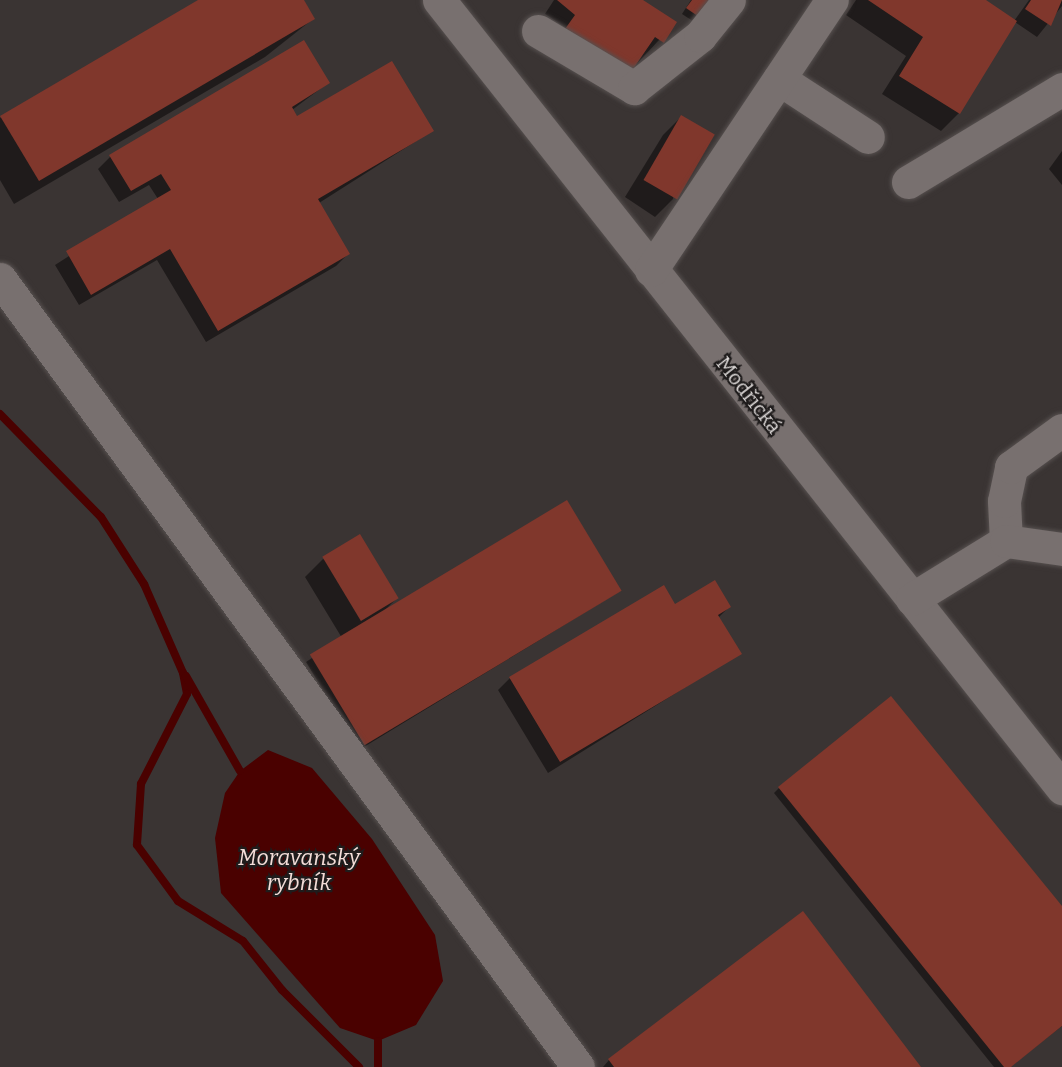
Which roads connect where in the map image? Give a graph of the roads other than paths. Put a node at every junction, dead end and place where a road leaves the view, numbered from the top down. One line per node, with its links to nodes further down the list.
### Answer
1 (439, 0): 9 (street, Modřická)
2 (729, 0): 4 (street)
3 (832, 0): 5 (street)
4 (538, 31)
5 (779, 79): 7 (street); 9 (street)
6 (1062, 89): 8 (street)
7 (868, 136)
8 (908, 182)
9 (651, 270): 14 (street, Modřická)
10 (0, 279): 16 (street)
11 (1062, 430): 12 (street)
12 (1006, 541): 13 (street); 14 (street)
13 (1062, 549)
14 (912, 599): 15 (street, Modřická)
15 (1062, 788)
16 (578, 1067)

